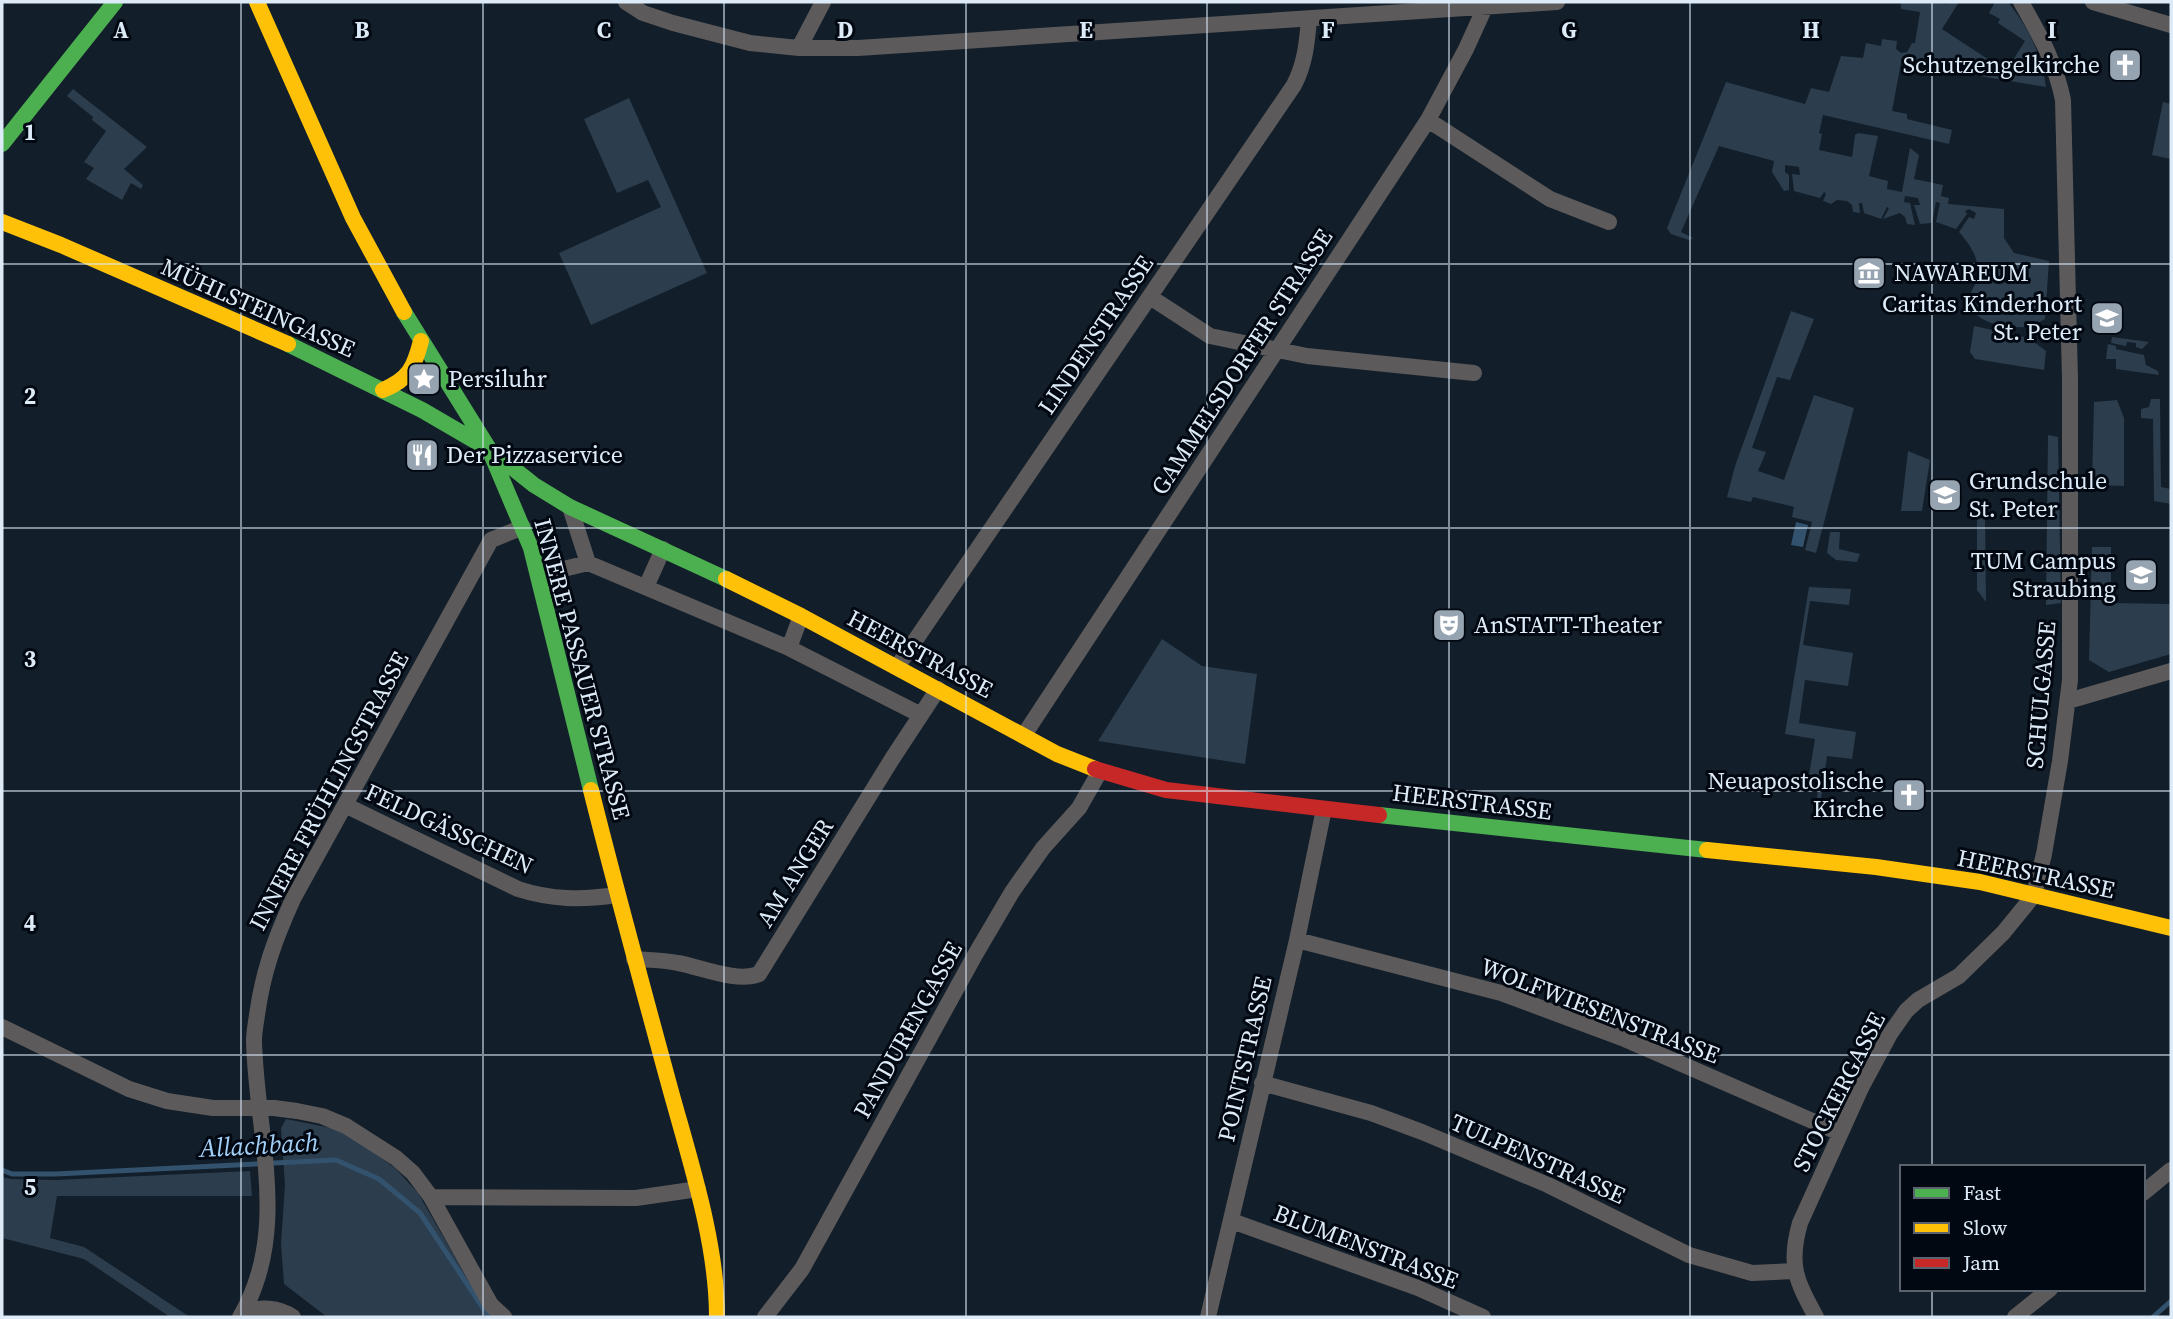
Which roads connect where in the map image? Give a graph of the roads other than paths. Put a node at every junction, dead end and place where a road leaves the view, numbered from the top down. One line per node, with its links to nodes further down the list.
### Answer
1 (115, 2): 13 (street)
2 (257, 2): 17 (street, INNERE PASSAUER STRASSE)
3 (626, 2): 11 (street)
4 (823, 2): 11 (street)
5 (1557, 2): 8 (street)
6 (2021, 2): 33 (street, SCHULGASSE)
7 (2093, 2): 10 (street)
8 (1486, 4): 9 (street); 12 (street, GAMMELSDORFER STRASSE)
9 (1310, 19): 11 (street); 16 (street, LINDENSTRASSE)
10 (2171, 25)
11 (799, 48)
12 (1428, 120): 15 (street); 18 (street, GAMMELSDORFER STRASSE)
13 (2, 144)
14 (2, 222): 20 (street, MÜHLSTEINGASSE)
15 (1609, 222)
16 (1150, 297): 18 (street); 30 (street, LINDENSTRASSE)
17 (421, 341): 20 (street); 21 (street, INNERE PASSAUER STRASSE)
18 (1277, 350): 19 (street); 35 (street, GAMMELSDORFER STRASSE)
19 (1474, 373)
20 (383, 390): 21 (street, MÜHLSTEINGASSE)
21 (489, 449): 22 (street, HEERSTRASSE); 23 (street, INNERE PASSAUER STRASSE)
22 (570, 507): 24 (street, HEERSTRASSE); 25 (street)
23 (523, 527): 26 (street, INNERE PASSAUER STRASSE); 37 (street, INNERE FRÜHLINGSTRASSE)
24 (663, 549): 27 (street); 28 (street, HEERSTRASSE)
25 (588, 563): 26 (street); 27 (street)
26 (539, 576): 39 (street, INNERE PASSAUER STRASSE)
27 (646, 587): 29 (street)
28 (801, 616): 29 (street); 30 (street, HEERSTRASSE)
29 (789, 648): 34 (street)
30 (897, 667): 32 (street, HEERSTRASSE)
31 (2171, 671): 33 (street)
32 (939, 690): 34 (street, AM ANGER); 35 (street, HEERSTRASSE)
33 (2068, 701): 40 (street, SCHULGASSE)
34 (921, 715): 43 (street, AM ANGER)
35 (1024, 736): 36 (street, HEERSTRASSE)
36 (1100, 771): 38 (street, HEERSTRASSE); 59 (street, PANDURENGASSE)
37 (345, 805): 39 (street, FELDGÄSSCHEN); 46 (street, INNERE FRÜHLINGSTRASSE)
38 (1324, 809): 40 (street, HEERSTRASSE); 42 (street, POINTSTRASSE)
39 (617, 895): 43 (street, INNERE PASSAUER STRASSE)
40 (2034, 895): 41 (street, HEERSTRASSE); 47 (street, STOCKERGASSE)
41 (2171, 928)
42 (1297, 940): 45 (street, POINTSTRASSE); 47 (street, WOLFWIESENSTRASSE)
43 (634, 959): 49 (street, INNERE PASSAUER STRASSE)
44 (2, 1027): 46 (street)
45 (1262, 1083): 52 (street, POINTSTRASSE); 53 (street, TULPENSTRASSE)
46 (259, 1108): 51 (street); 55 (street, INNERE FRÜHLINGSTRASSE)
47 (1840, 1133): 53 (street, STOCKERGASSE)
48 (2171, 1170): 50 (street)
49 (698, 1189): 51 (street); 58 (street, INNERE PASSAUER STRASSE)
50 (2145, 1191)
51 (431, 1197): 57 (street)
52 (1232, 1221): 60 (street, POINTSTRASSE); 61 (street, BLUMENSTRASSE)
53 (1794, 1270): 62 (street, STOCKERGASSE)
54 (2048, 1291): 63 (street)
55 (242, 1314): 56 (street)
56 (293, 1317)
57 (505, 1317)
58 (718, 1317)
59 (765, 1317)
60 (1208, 1317)
61 (1483, 1317)
62 (1816, 1317)
63 (2015, 1317)

